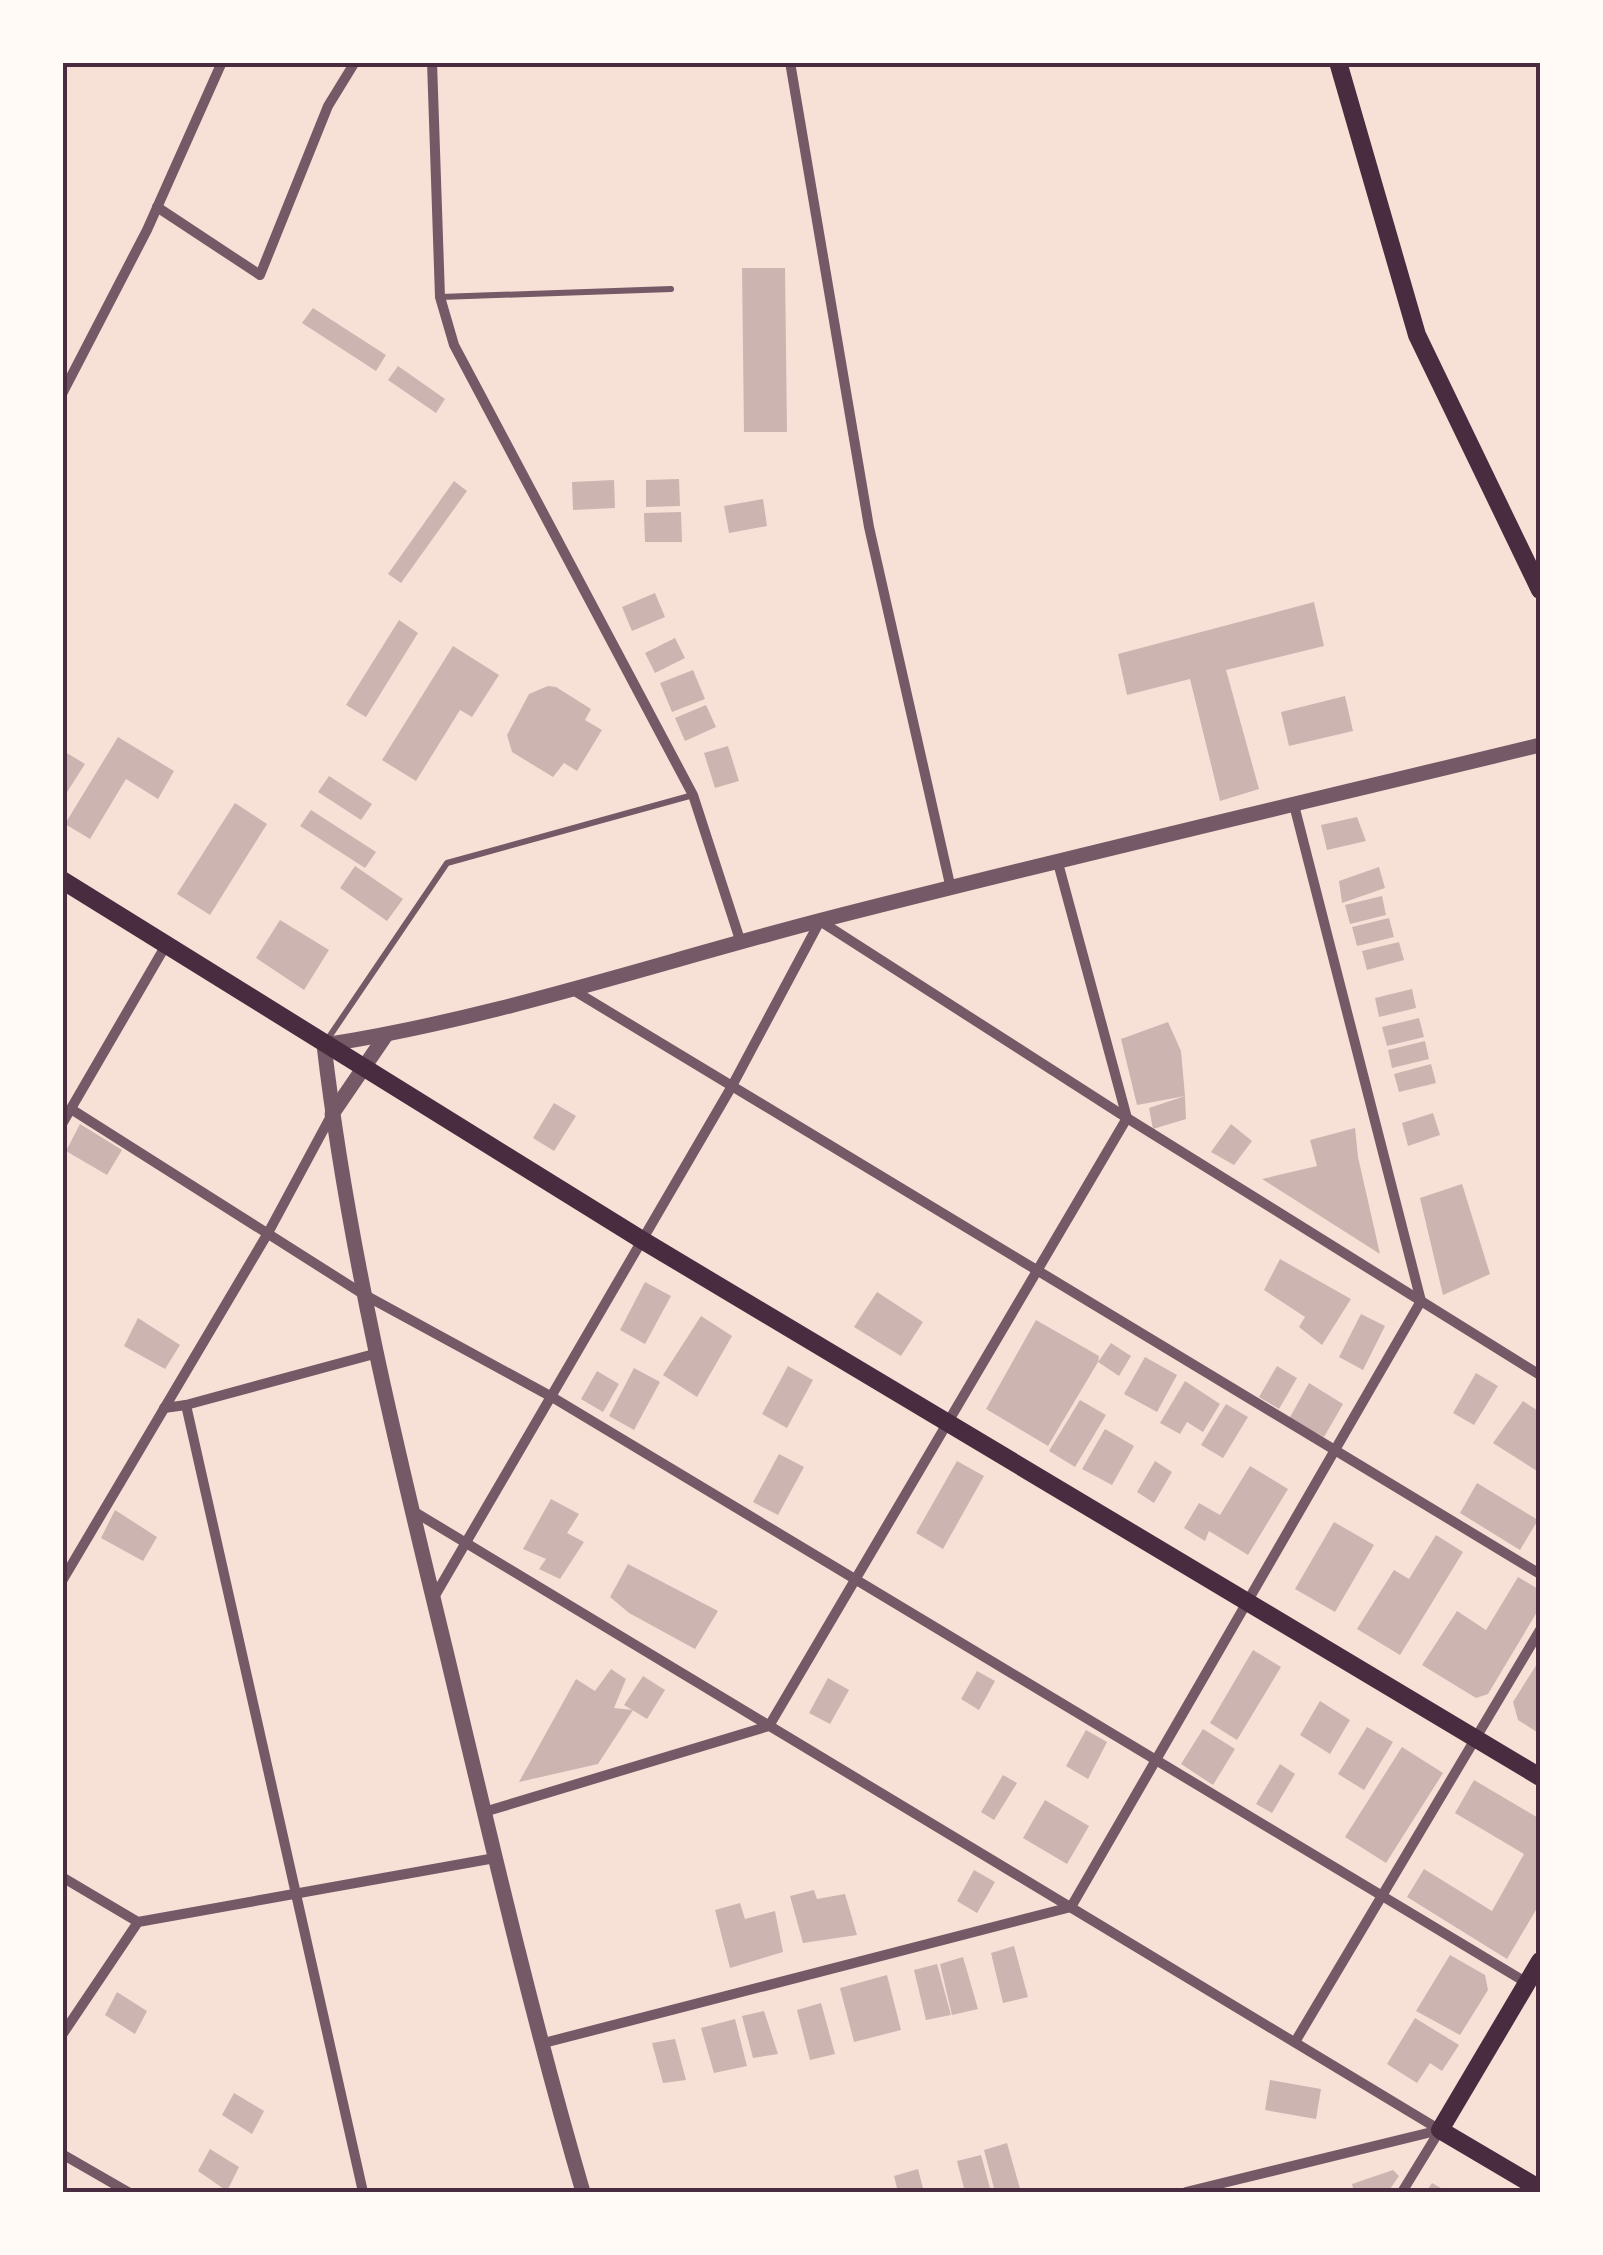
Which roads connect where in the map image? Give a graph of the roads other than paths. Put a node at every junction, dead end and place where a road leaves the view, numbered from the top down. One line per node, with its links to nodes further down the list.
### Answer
1 (222, 62): 6 (street)
2 (355, 62): 6 (street)
3 (432, 62): 8 (street)
4 (790, 62): 16 (street)
5 (1338, 62): 10 (main road)
6 (157, 207): 9 (street)
7 (671, 289): 8 (lane)
8 (440, 297): 12 (street)
9 (62, 394)
10 (1540, 590)
11 (1540, 744): 13 (street)
12 (693, 796): 18 (street); 22 (lane)
13 (1294, 805): 14 (street); 33 (street)
14 (1058, 863): 16 (street); 27 (street)
15 (62, 880): 19 (main road)
16 (951, 889): 17 (street)
17 (820, 921): 18 (street); 24 (street); 27 (street)
18 (741, 943): 20 (street)
19 (166, 945): 22 (main road); 25 (street)
20 (573, 990): 21 (street); 24 (street)
21 (386, 1035): 22 (street); 23 (street)
22 (324, 1045): 23 (main road); 26 (street)
23 (364, 1068): 26 (street); 30 (main road)
24 (732, 1086): 30 (street); 31 (street)
25 (72, 1108): 28 (street); 29 (street)
26 (332, 1114): 29 (street); 32 (street)
27 (1128, 1118): 31 (street); 33 (street)
28 (62, 1124)
29 (268, 1233): 32 (street); 38 (street)
30 (642, 1240): 36 (street); 39 (main road)
31 (1038, 1270): 39 (street); 40 (street)
32 (363, 1294): 34 (street); 36 (street)
33 (1421, 1300): 35 (street); 40 (street)
34 (374, 1354): 37 (street); 41 (street)
35 (1540, 1375)
36 (552, 1397): 42 (street); 44 (street)
37 (186, 1405): 38 (street); 56 (street)
38 (164, 1408): 45 (street)
39 (948, 1423): 44 (street); 47 (main road)
40 (1335, 1450): 43 (street); 47 (street)
41 (412, 1511): 42 (street); 46 (street)
42 (466, 1544): 46 (street); 49 (street)
43 (1540, 1574)
44 (856, 1580): 49 (street); 51 (street)
45 (62, 1581)
46 (433, 1600): 53 (street)
47 (1248, 1602): 50 (main road); 51 (street)
48 (1540, 1630): 50 (street)
49 (769, 1726): 53 (street); 58 (street)
50 (1476, 1738): 52 (main road); 57 (street)
51 (1156, 1760): 57 (street); 58 (street)
52 (1540, 1777)
53 (484, 1812): 54 (street)
54 (495, 1858): 56 (street); 64 (street)
55 (62, 1877): 59 (street)
56 (296, 1894): 59 (street); 69 (street)
57 (1382, 1896): 61 (street); 63 (street)
58 (1071, 1908): 63 (street); 64 (street)
59 (138, 1922): 62 (street)
60 (1540, 1961): 61 (main road)
61 (1527, 1983): 65 (main road)
62 (62, 2036)
63 (1294, 2042): 65 (street)
64 (540, 2044): 70 (street)
65 (1440, 2130): 67 (main road); 71 (street); 72 (street)
66 (62, 2154): 68 (street)
67 (1540, 2189)
68 (128, 2192)
69 (363, 2192)
70 (584, 2192)
71 (1186, 2192)
72 (1402, 2192)

